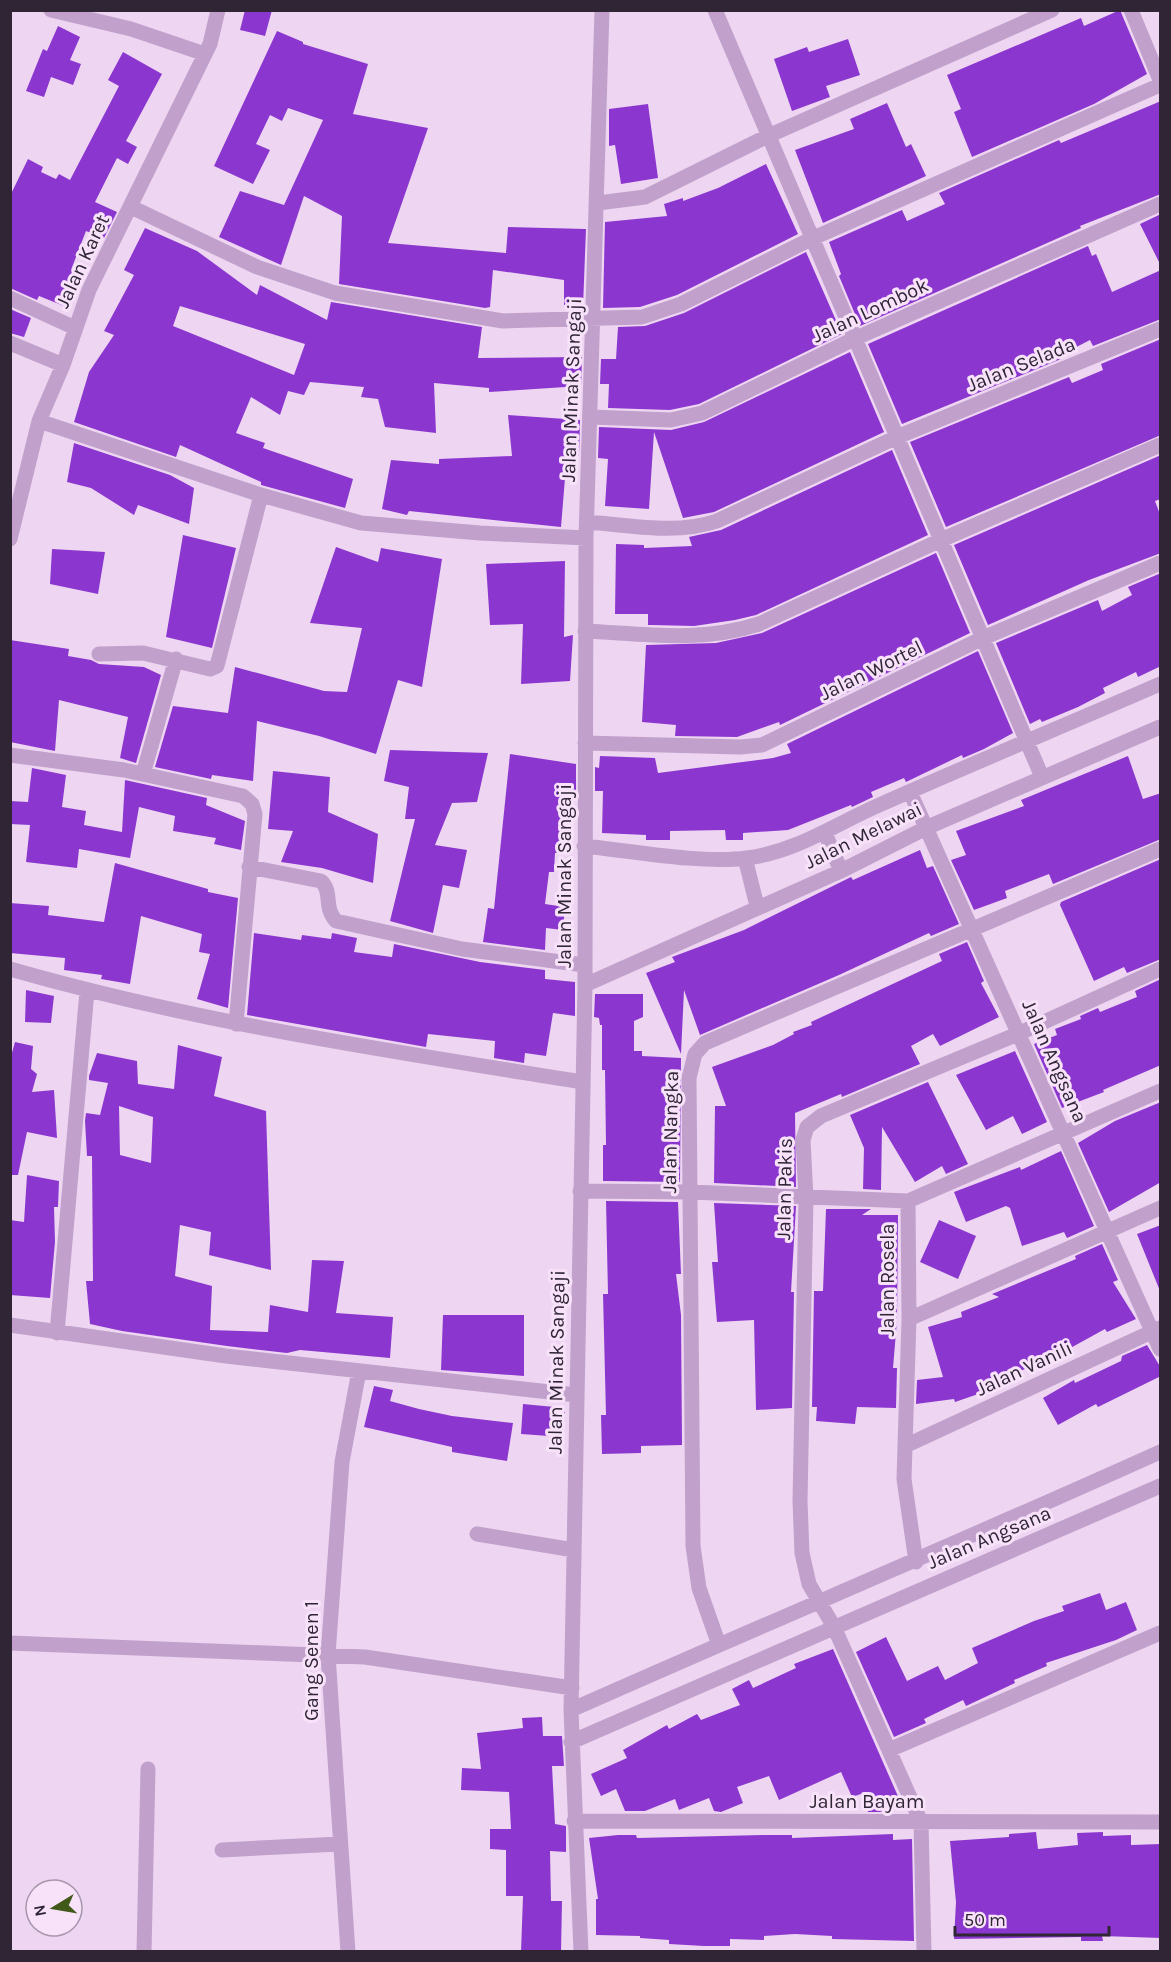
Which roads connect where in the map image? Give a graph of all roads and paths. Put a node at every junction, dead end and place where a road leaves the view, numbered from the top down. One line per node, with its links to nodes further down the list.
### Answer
1 (51, 10): 7 (street)
2 (218, 10): 7 (street, Jalan Karet)
3 (602, 10): 11 (street, Jalan Minak Sangaji)
4 (716, 10): 10 (street)
5 (1052, 10): 10 (street)
6 (1131, 10): 8 (street)
7 (205, 54): 13 (street, Jalan Karet)
8 (1161, 80)
9 (1161, 84): 14 (street)
10 (768, 136): 11 (street); 14 (street)
11 (598, 203): 16 (street, Jalan Minak Sangaji)
12 (1161, 204): 19 (street, Jalan Lombok)
13 (131, 207): 16 (street); 17 (street, Jalan Karet)
14 (811, 239): 16 (street); 19 (street)
15 (10, 298): 17 (street)
16 (595, 319): 22 (street, Jalan Minak Sangaji)
17 (75, 327): 21 (street, Jalan Karet)
18 (1161, 329): 24 (street, Jalan Selada)
19 (854, 339): 22 (street, Jalan Lombok); 24 (street)
20 (10, 343): 21 (street)
21 (63, 365): 23 (street, Jalan Karet)
22 (591, 417): 27 (street, Jalan Minak Sangaji)
23 (39, 421): 26 (street); 29 (street, Jalan Karet)
24 (897, 437): 27 (street, Jalan Selada); 30 (street)
25 (1161, 445): 30 (street)
26 (261, 495): 28 (street); 35 (street)
27 (586, 522): 28 (street, Jalan Minak Sangaji)
28 (586, 537): 32 (street, Jalan Minak Sangaji)
29 (10, 539)
30 (941, 540): 32 (street); 33 (street)
31 (1161, 563): 33 (street, Jalan Wortel)
32 (585, 631): 39 (street, Jalan Minak Sangaji)
33 (983, 638): 38 (street); 39 (street, Jalan Wortel)
34 (99, 654): 35 (street)
35 (176, 659): 41 (street)
36 (1161, 684): 38 (street, Jalan Melawai)
37 (1161, 727): 42 (street, Jalan Melawai)
38 (1027, 741): 42 (street); 43 (street, Jalan Melawai)
39 (585, 743): 46 (street, Jalan Minak Sangaji)
40 (10, 755): 41 (street)
41 (143, 774): 49 (street)
42 (1042, 777): 44 (street, Jalan Melawai)
43 (910, 792): 44 (street, Jalan Angsana); 45 (street, Jalan Melawai)
44 (928, 827): 50 (street, Jalan Melawai); 52 (street, Jalan Angsana)
45 (825, 833): 48 (street, Jalan Melawai); 50 (street)
46 (585, 846): 48 (street, Jalan Melawai); 53 (street, Jalan Minak Sangaji)
47 (1161, 849): 52 (street, Jalan Nangka)
48 (746, 858): 51 (street)
49 (249, 867): 53 (street); 58 (street)
50 (841, 871): 51 (street, Jalan Melawai)
51 (757, 906): 56 (street, Jalan Melawai)
52 (974, 930): 59 (street, Jalan Angsana); 64 (street, Jalan Nangka)
53 (584, 965): 56 (street, Jalan Minak Sangaji)
54 (10, 969): 57 (street)
55 (1161, 969): 59 (street, Jalan Pakis)
56 (585, 985): 60 (street, Jalan Minak Sangaji)
57 (87, 991): 58 (street); 72 (street)
58 (236, 1024): 60 (street)
59 (1020, 1033): 62 (street, Jalan Angsana); 65 (street, Jalan Pakis)
60 (582, 1082): 63 (street, Jalan Minak Sangaji)
61 (1161, 1091): 62 (street, Jalan Rosela)
62 (1064, 1134): 66 (street, Jalan Rosela); 68 (street, Jalan Angsana)
63 (580, 1191): 64 (street); 75 (street, Jalan Minak Sangaji)
64 (690, 1192): 65 (street); 86 (street, Jalan Nangka)
65 (806, 1198): 66 (street); 82 (street, Jalan Pakis)
66 (908, 1201): 69 (street, Jalan Rosela)
67 (1161, 1208): 68 (street)
68 (1106, 1232): 69 (street); 71 (street, Jalan Angsana)
69 (909, 1319): 76 (street, Jalan Rosela)
70 (10, 1325): 72 (street)
71 (1157, 1329): 73 (street, Jalan Angsana); 76 (street, Jalan Vanili)
72 (57, 1333): 74 (street)
73 (1161, 1349)
74 (359, 1371): 75 (street); 87 (street, Gang Senen 1)
75 (577, 1395): 80 (street, Jalan Minak Sangaji)
76 (906, 1446): 81 (street, Jalan Rosela)
77 (1161, 1452): 81 (street)
78 (1161, 1486): 83 (street, Jalan Angsana)
79 (477, 1534): 80 (street)
80 (574, 1550): 88 (street, Jalan Minak Sangaji)
81 (916, 1562): 82 (street)
82 (817, 1601): 83 (street, Jalan Pakis); 86 (street)
83 (834, 1627): 90 (street, Jalan Angsana); 91 (street)
84 (1161, 1633): 91 (street)
85 (10, 1643): 87 (street)
86 (719, 1645): 89 (street)
87 (328, 1655): 88 (street); 96 (street, Gang Senen 1)
88 (572, 1688): 89 (street, Jalan Minak Sangaji)
89 (571, 1710): 90 (street, Jalan Minak Sangaji)
90 (571, 1742): 93 (street, Jalan Minak Sangaji)
91 (889, 1750): 94 (street)
92 (148, 1769): 98 (street)
93 (574, 1821): 94 (street, Jalan Bayam); 100 (street, Jalan Minak Sangaji)
94 (921, 1822): 95 (street, Jalan Bayam); 101 (street)
95 (1161, 1822)
96 (339, 1844): 97 (street); 99 (street, Gang Senen 1)
97 (222, 1850)
98 (144, 1952)
99 (348, 1952)
100 (581, 1952)
101 (924, 1952)

